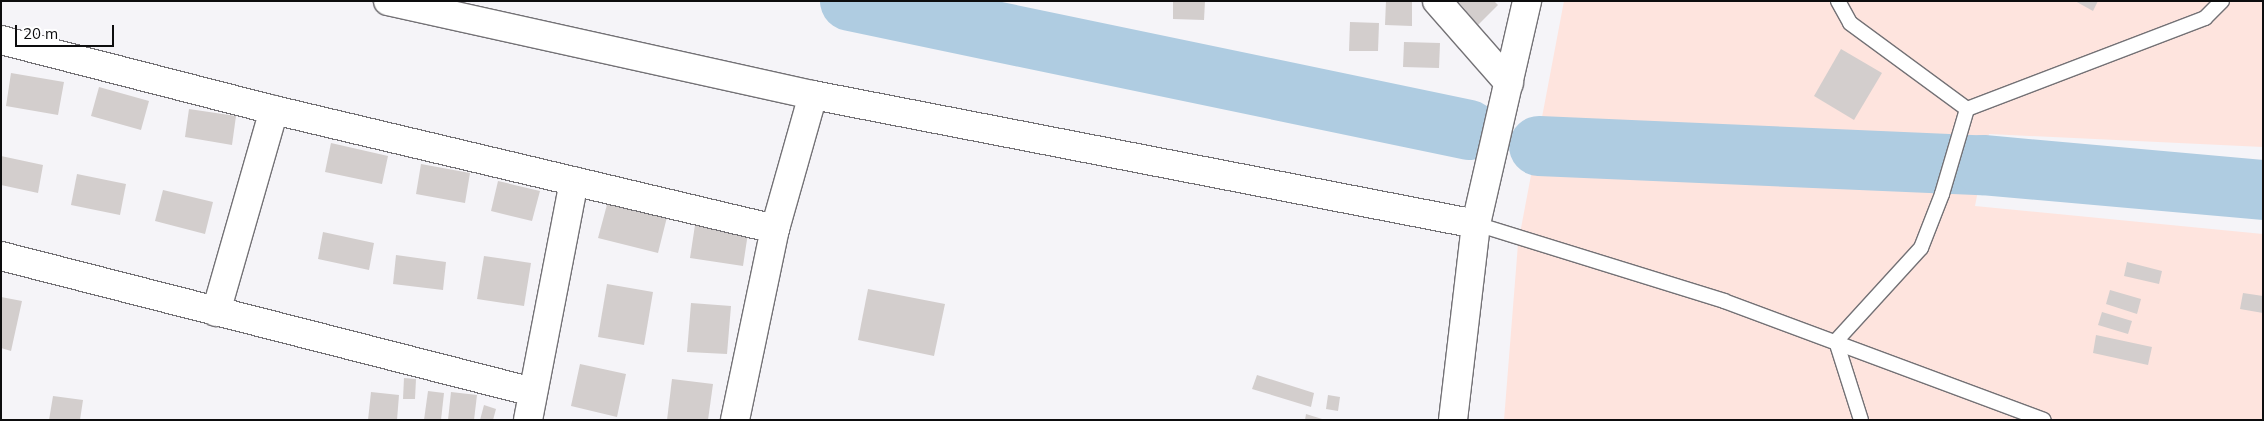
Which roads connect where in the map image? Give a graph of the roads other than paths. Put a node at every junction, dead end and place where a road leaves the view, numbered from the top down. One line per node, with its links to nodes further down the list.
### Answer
1 (388, 1): 8 (street)
2 (1437, 1): 7 (street)
3 (1527, 1): 7 (street)
4 (1838, 1): 9 (lane)
5 (2222, 1): 9 (lane)
6 (1, 40): 10 (street)
7 (1509, 84): 12 (street)
8 (813, 95): 12 (street); 13 (street)
9 (1967, 109): 16 (lane)
10 (274, 110): 11 (street); 15 (street)
11 (574, 181): 13 (street); 17 (street)
12 (1476, 224): 16 (lane); 20 (street)
13 (775, 229): 19 (street)
14 (1, 256): 15 (street)
15 (216, 312): 17 (street)
16 (1836, 342): 21 (lane); 22 (lane)
17 (533, 392): 18 (street)
18 (528, 420)
19 (735, 420)
20 (1453, 420)
21 (1861, 420)
22 (2044, 420)

